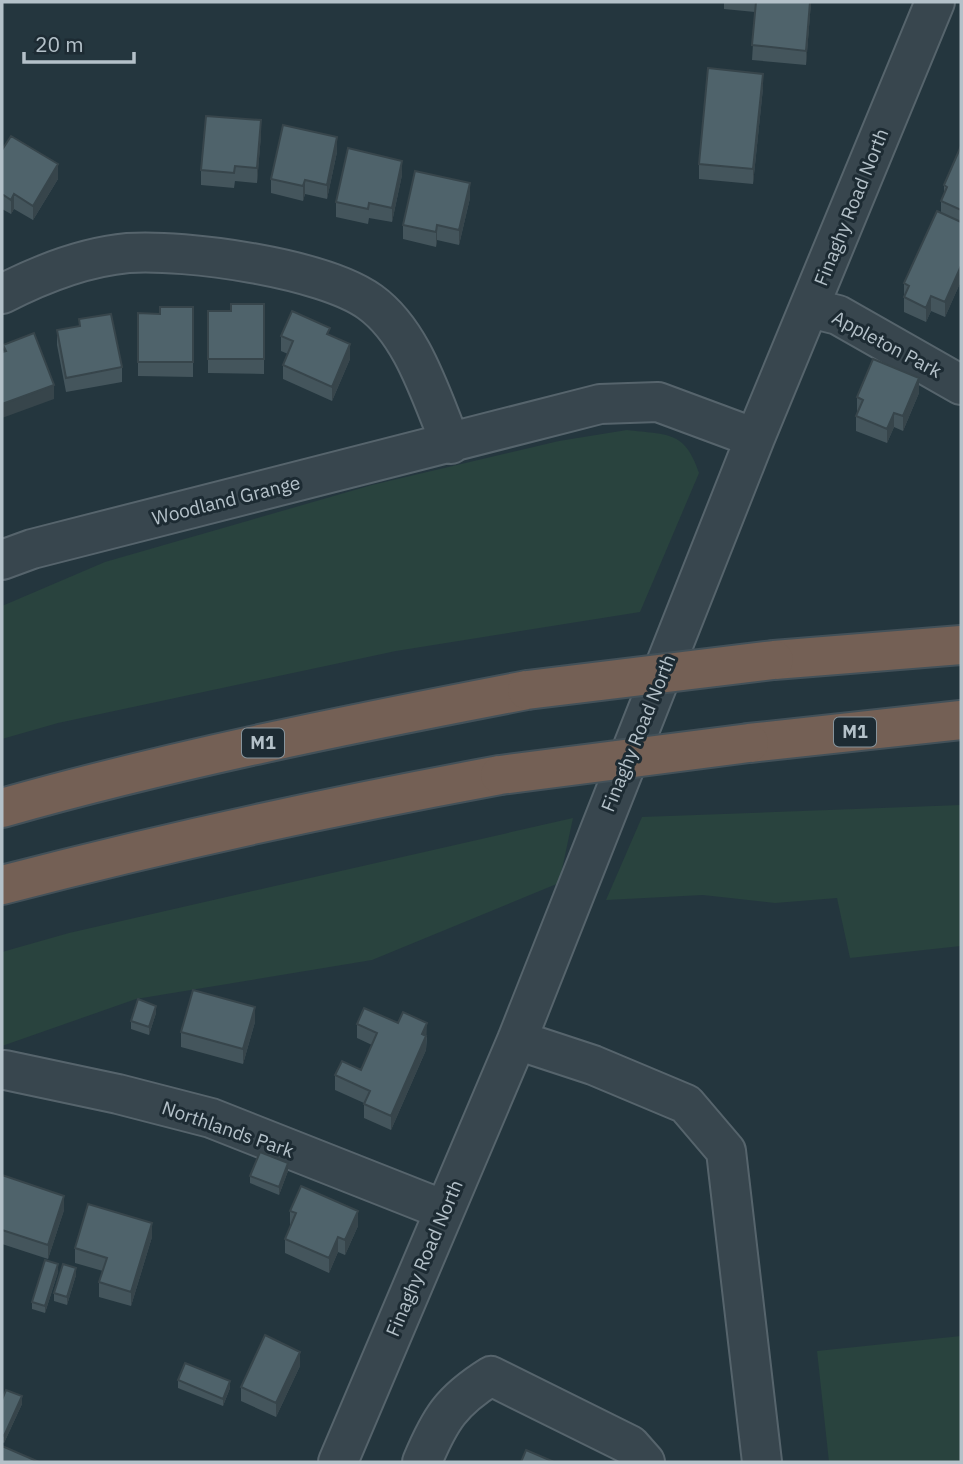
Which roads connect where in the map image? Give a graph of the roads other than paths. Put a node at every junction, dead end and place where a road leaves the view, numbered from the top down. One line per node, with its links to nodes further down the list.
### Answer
1 (935, 2): 3 (street, Finaghy Road North)
2 (2, 293): 6 (street)
3 (810, 308): 4 (street, Appleton Park); 5 (street, Finaghy Road North)
4 (961, 385)
5 (755, 438): 6 (street, Woodland Grange); 12 (street, Finaghy Road North)
6 (451, 443): 7 (street, Woodland Grange)
7 (2, 560)
8 (961, 645): 10 (highway, M1, bridge)
9 (961, 720): 11 (highway, M1, bridge)
10 (2, 808)
11 (2, 885)
12 (517, 1040): 14 (street, Finaghy Road North); 18 (street)
13 (5, 1070): 14 (street, Northlands Park)
14 (444, 1210): 15 (street, Finaghy Road North)
15 (338, 1462)
16 (422, 1462): 17 (street)
17 (645, 1462)
18 (762, 1462)

